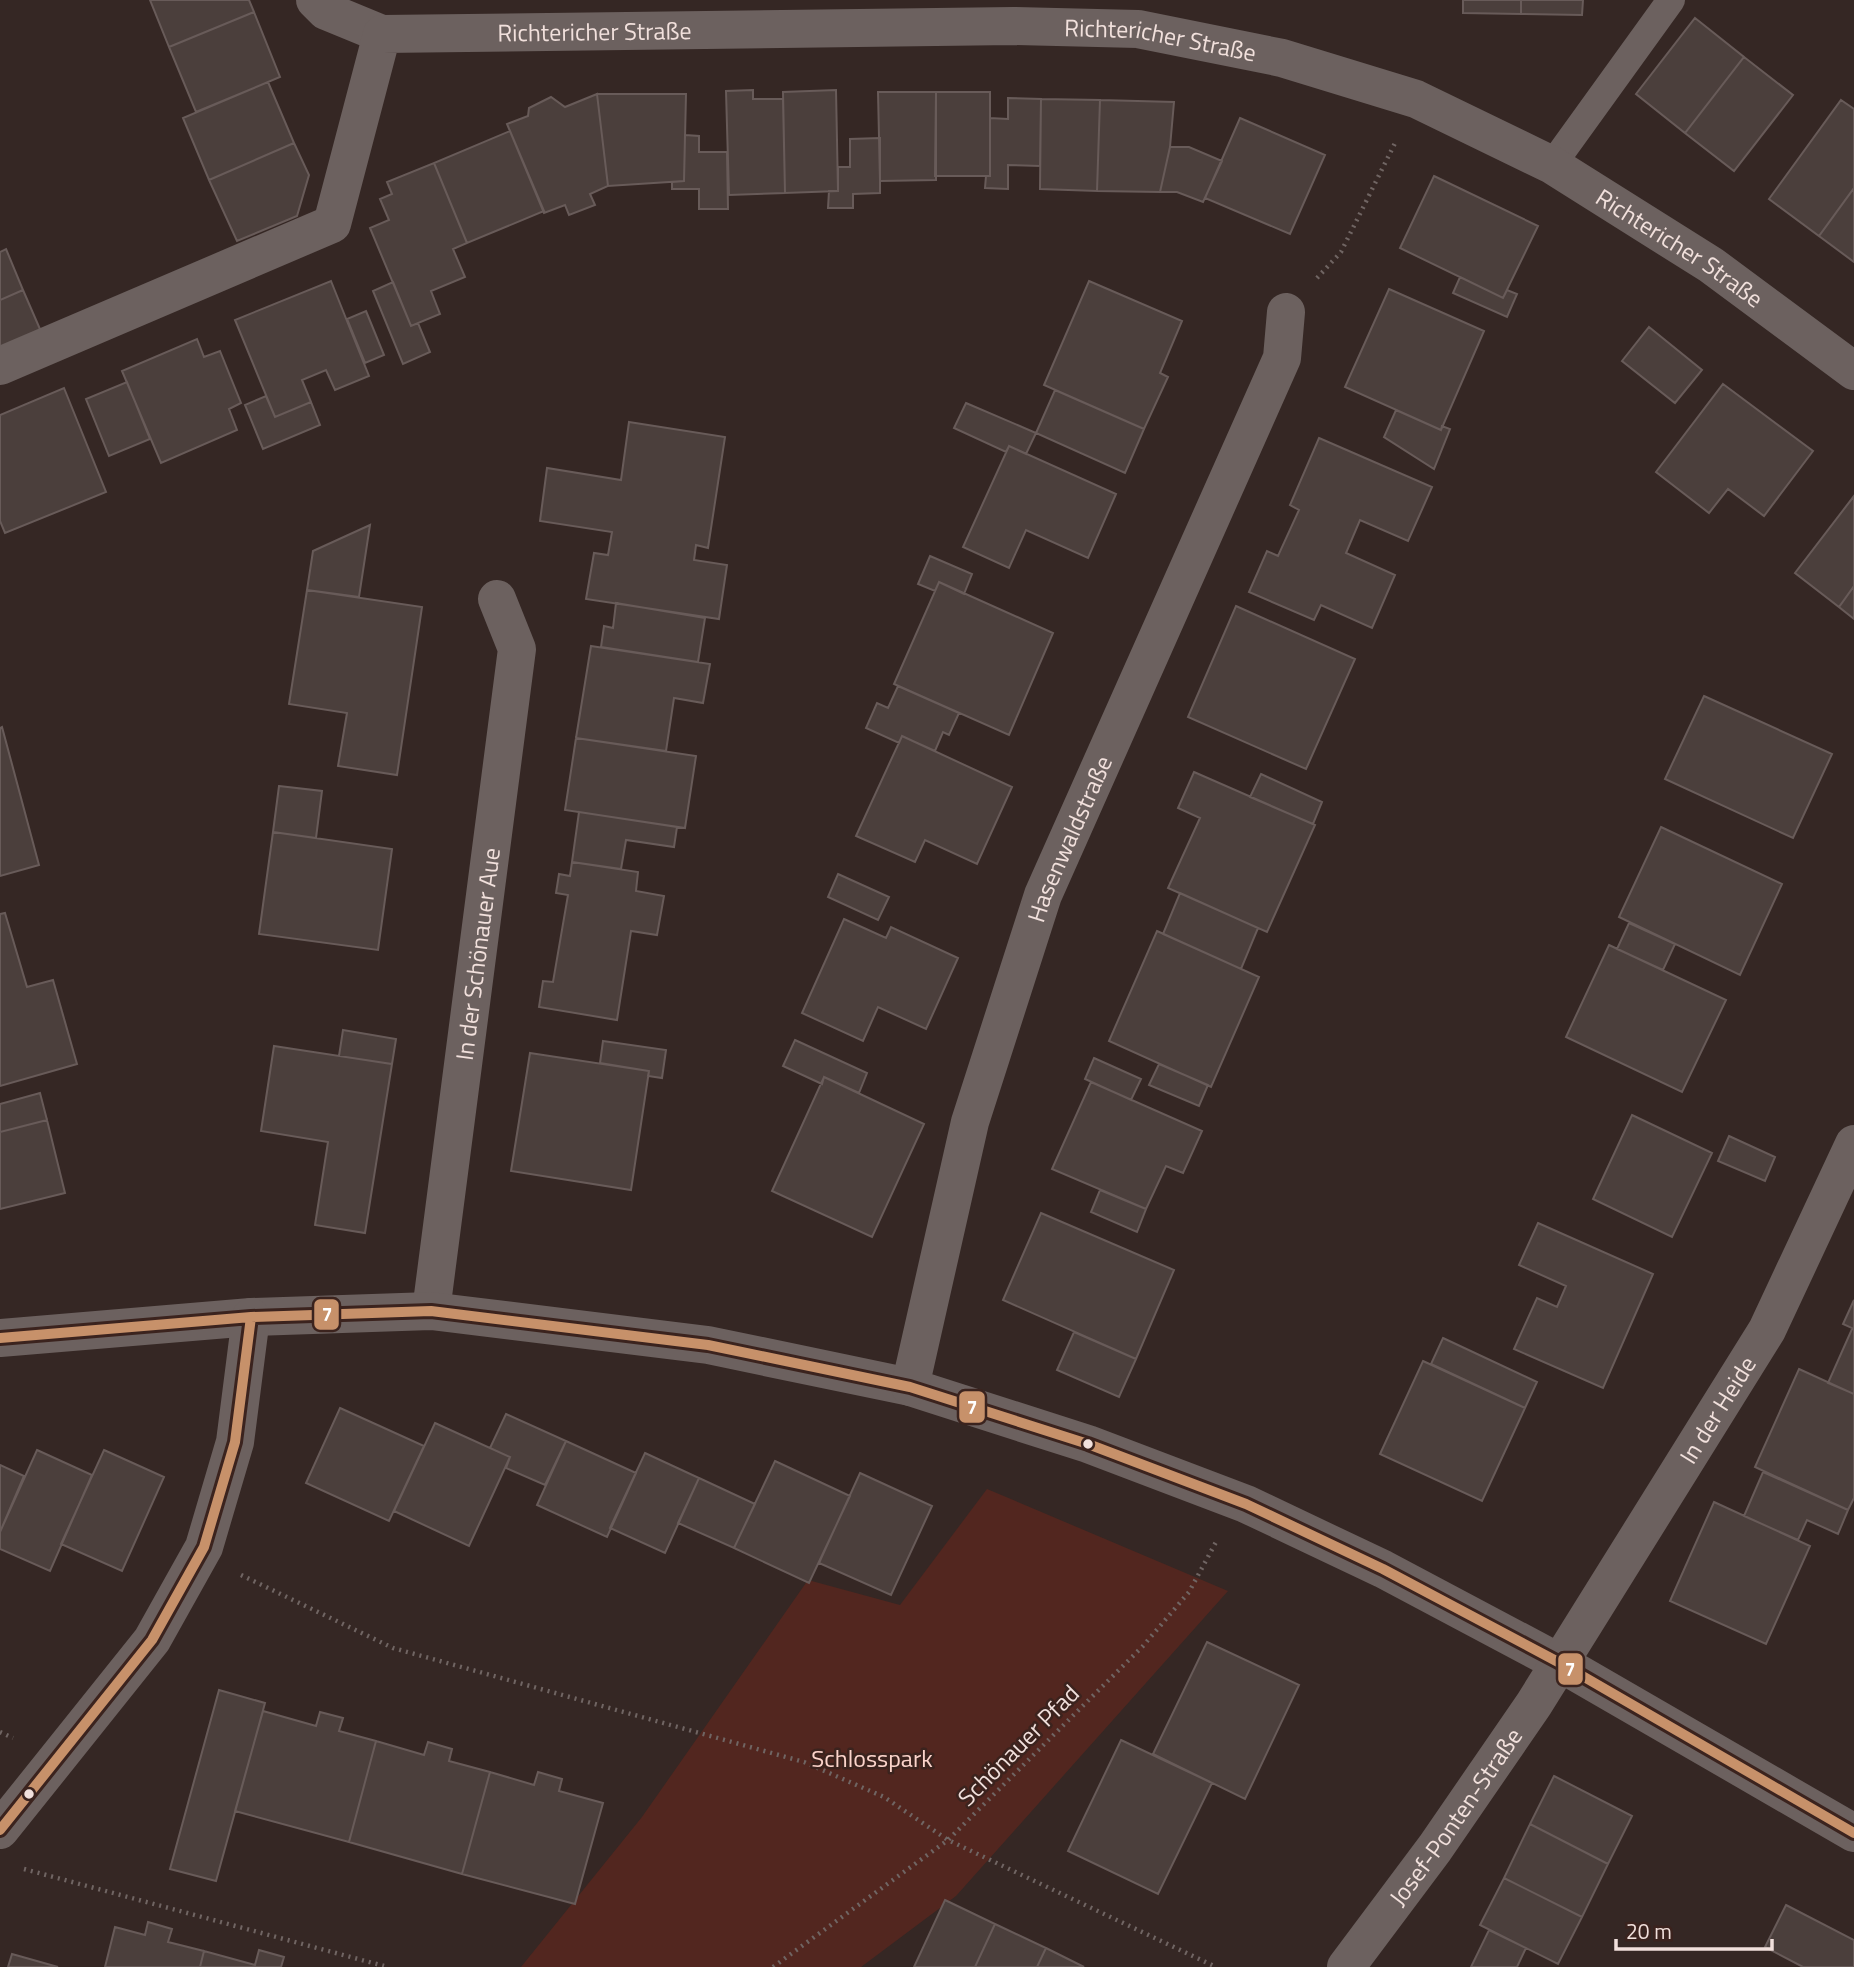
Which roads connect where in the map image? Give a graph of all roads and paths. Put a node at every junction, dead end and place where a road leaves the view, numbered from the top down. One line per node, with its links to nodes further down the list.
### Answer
1 (315, 0): 3 (street, Richtericher Straße)
2 (1671, 0): 5 (lane)
3 (382, 34): 4 (street, Richtericher Straße); 7 (street)
4 (1416, 99): 5 (street, Richtericher Straße); 6 (path)
5 (1552, 165): 8 (street, Richtericher Straße)
6 (1286, 312): 14 (street, Hasenwaldstraße)
7 (0, 366)
8 (1854, 371)
9 (497, 599): 11 (street, In der Schönauer Aue)
10 (1854, 1144): 17 (street, In der Heide)
11 (431, 1311): 12 (street); 14 (street)
12 (251, 1317): 13 (street); 16 (street)
13 (0, 1338)
14 (910, 1387): 15 (street)
15 (1240, 1502): 17 (street); 20 (path, Schönauer Pfad)
16 (199, 1555): 18 (street); 20 (path)
17 (1560, 1662): 19 (street); 25 (street, Josef-Ponten-Straße)
18 (0, 1830)
19 (1854, 1833)
20 (948, 1840): 23 (path, Schönauer Pfad); 24 (path)
21 (13, 1866): 22 (path)
22 (384, 1966)
23 (774, 1967)
24 (1216, 1967)
25 (1346, 1967)

